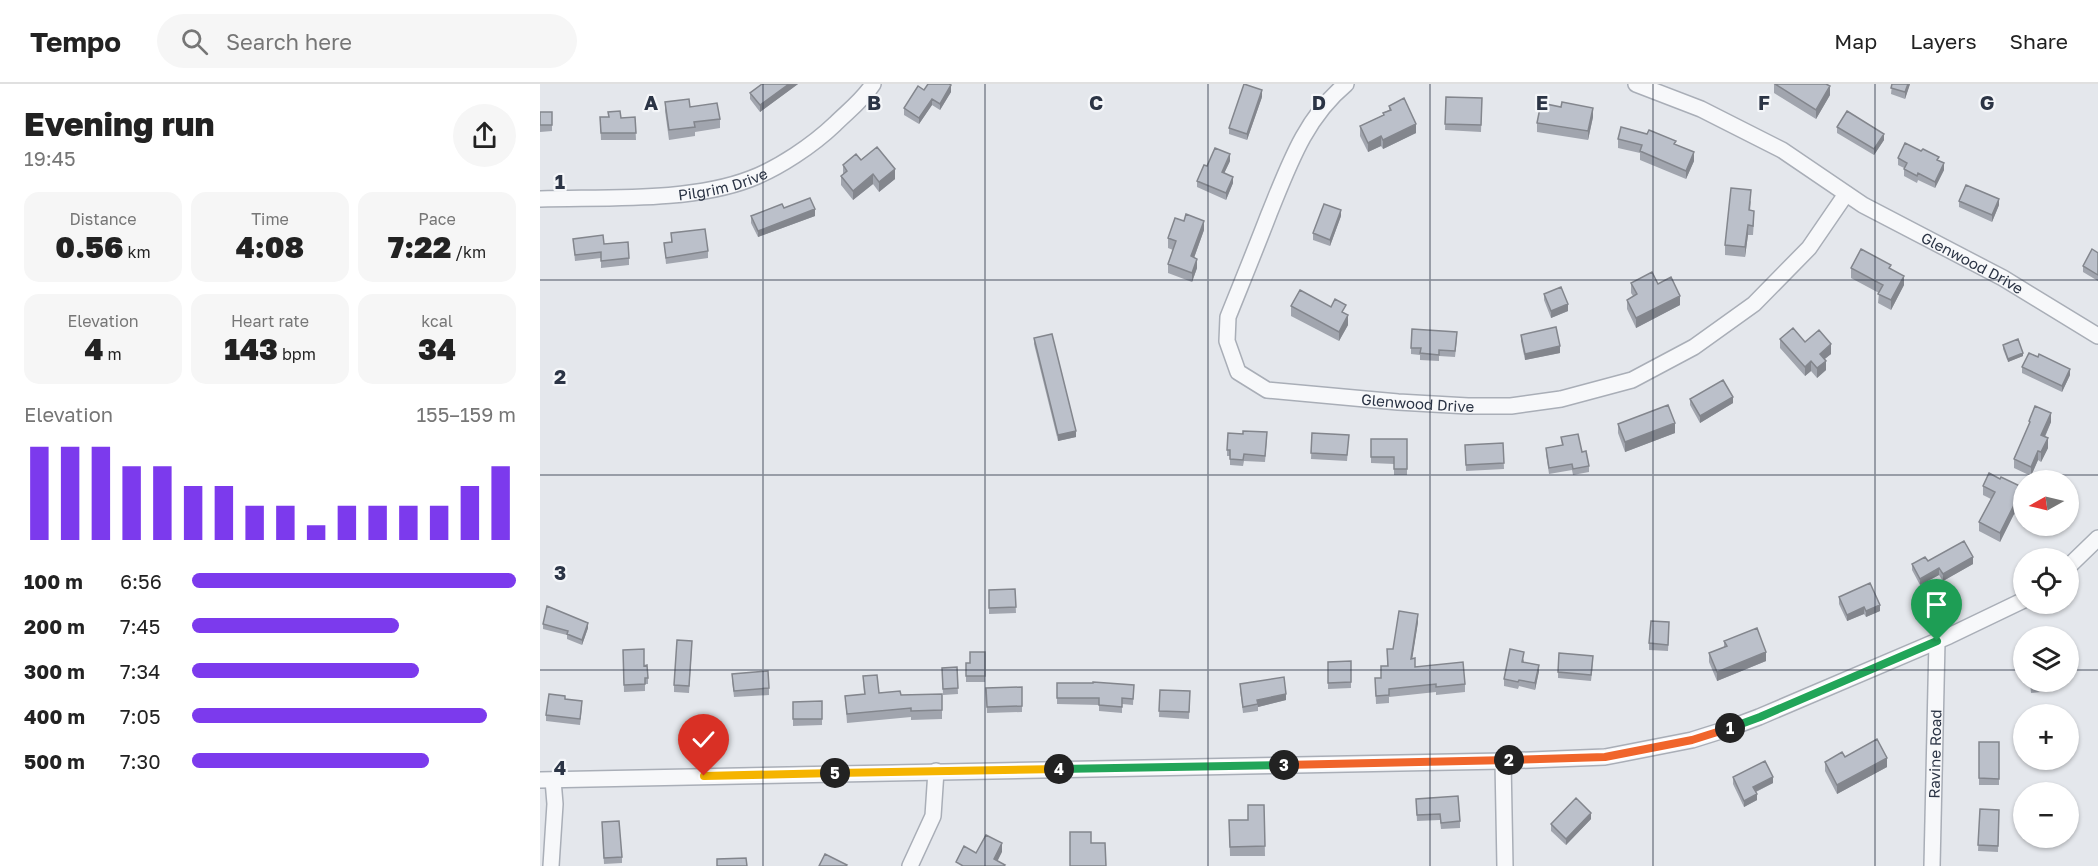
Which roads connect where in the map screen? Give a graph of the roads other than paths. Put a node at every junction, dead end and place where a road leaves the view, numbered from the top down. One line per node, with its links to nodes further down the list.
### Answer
1 (873, 84): 5 (street, Pilgrim Drive)
2 (1346, 84): 4 (street, Glenwood Drive)
3 (1636, 84): 4 (street, Glenwood Drive)
4 (1846, 194): 6 (street, Glenwood Drive)
5 (540, 199)
6 (2098, 336)
7 (2098, 538): 8 (street)
8 (2079, 556)
9 (2013, 605): 10 (street)
10 (1937, 641): 11 (street); 17 (street, Ravine Road)
11 (1503, 761): 12 (street); 16 (street)
12 (936, 771): 13 (street); 15 (street)
13 (547, 780): 14 (street)
14 (551, 866)
15 (910, 866)
16 (1505, 866)
17 (1932, 866)

